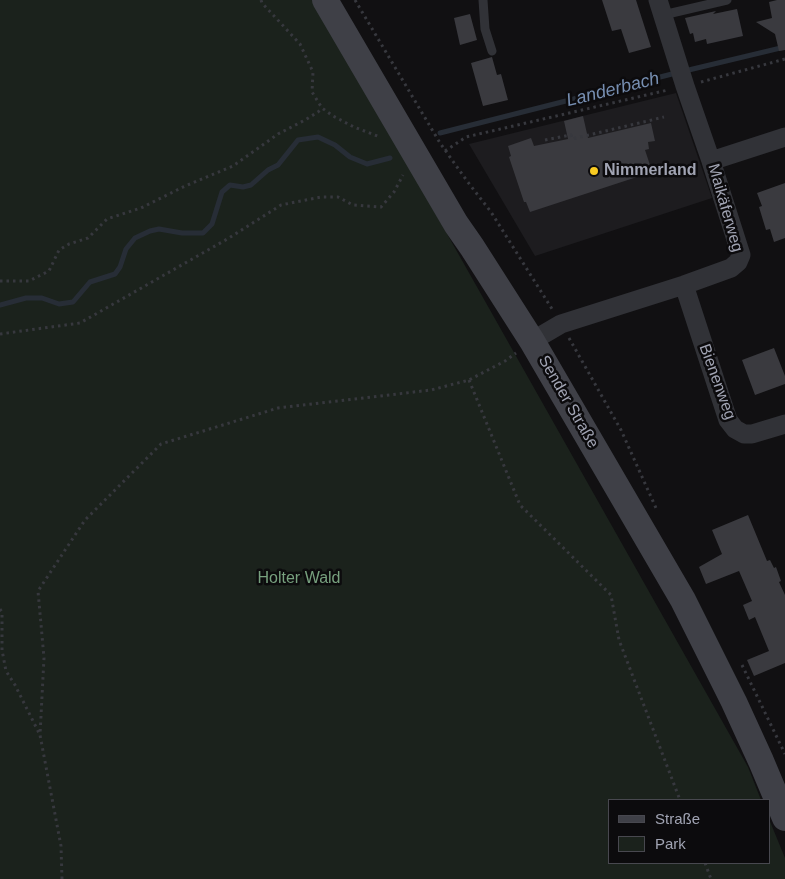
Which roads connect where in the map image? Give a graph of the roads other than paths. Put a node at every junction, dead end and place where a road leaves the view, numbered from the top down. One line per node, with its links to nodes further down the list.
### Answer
1 (325, 0): 9 (main road, Sender Straße)
2 (483, 0): 5 (lane)
3 (727, 0): 4 (lane)
4 (661, 8): 7 (street, Maikäferweg)
5 (492, 51)
6 (785, 137): 7 (street)
7 (711, 161): 8 (street, Maikäferweg)
8 (684, 285): 9 (street, Maikäferweg); 10 (street, Bienenweg)
9 (532, 341): 11 (main road, Sender Straße)
10 (785, 424)
11 (785, 818)

